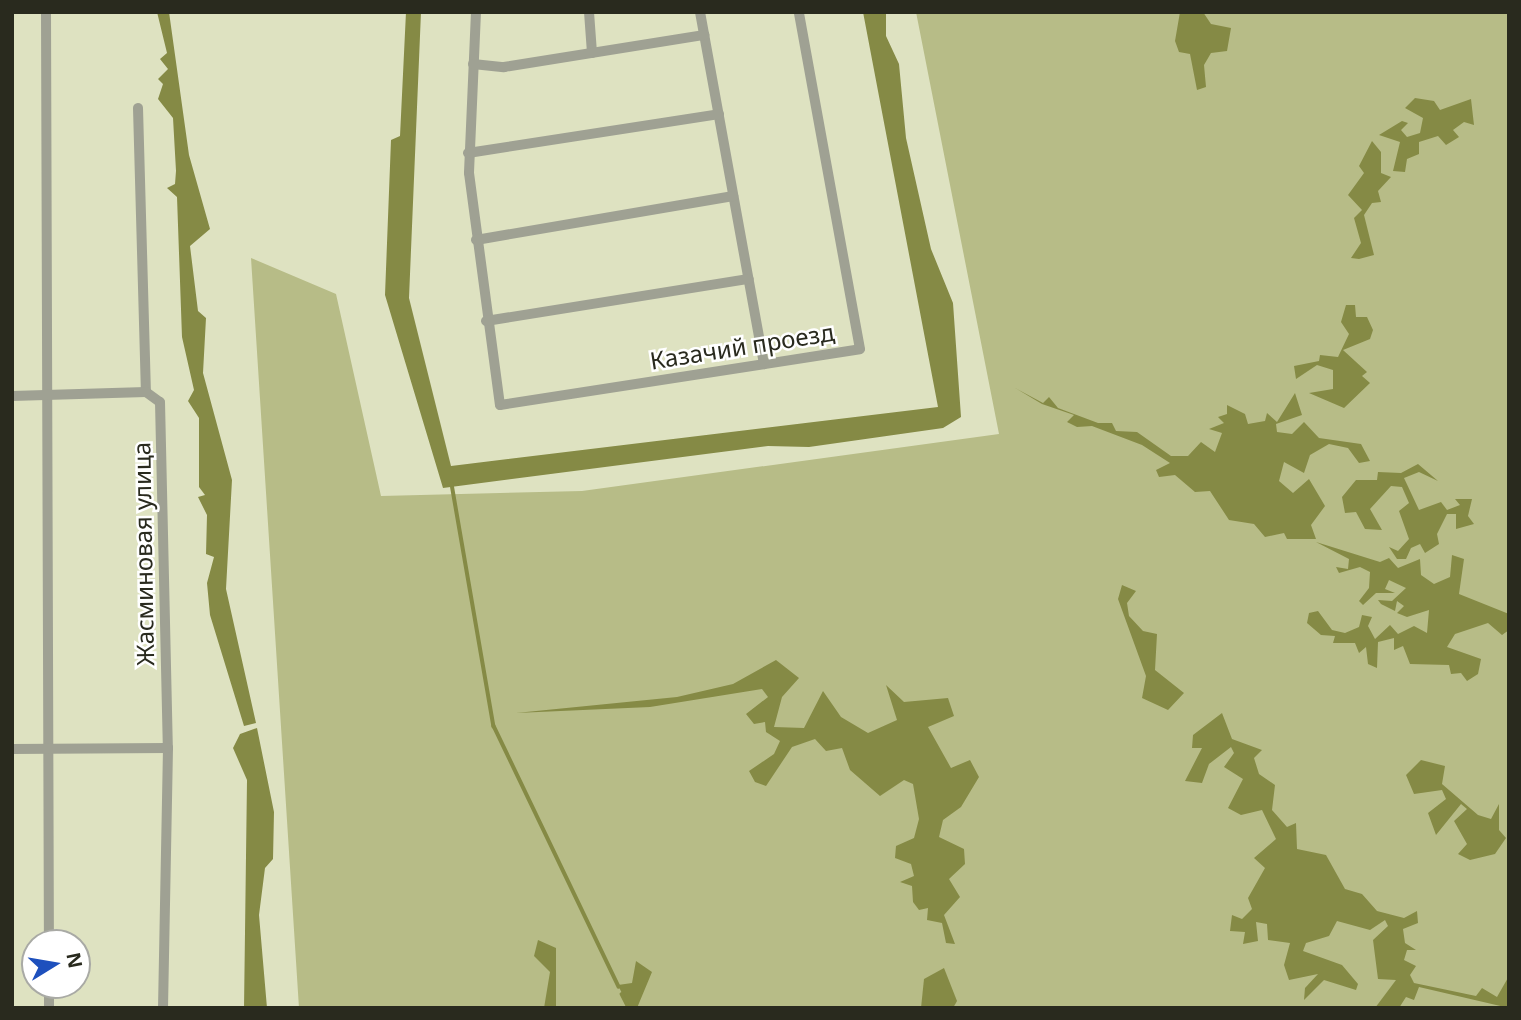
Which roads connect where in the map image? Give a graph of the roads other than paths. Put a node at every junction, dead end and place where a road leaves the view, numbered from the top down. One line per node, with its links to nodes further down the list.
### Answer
1 (46, 12): 19 (street)
2 (476, 12): 8 (street)
3 (589, 12): 7 (street)
4 (700, 12): 6 (street)
5 (799, 12): 16 (street, Казачий проезд)
6 (704, 35): 7 (street); 10 (street)
7 (592, 53): 8 (street)
8 (473, 64): 11 (street)
9 (138, 107): 17 (street, Жасминовая улица)
10 (719, 114): 11 (street); 12 (street)
11 (468, 153): 13 (street)
12 (733, 196): 13 (street); 14 (street)
13 (476, 240): 15 (street)
14 (749, 279): 15 (street); 16 (street)
15 (486, 321): 16 (street, Казачий проезд)
16 (764, 364)
17 (146, 392): 19 (street); 22 (street, Жасминовая улица)
18 (12, 396): 19 (street)
19 (47, 396): 21 (street)
20 (12, 748): 21 (street)
21 (48, 748): 22 (street); 23 (street)
22 (169, 748): 24 (street, Жасминовая улица)
23 (49, 929)
24 (163, 1008)

